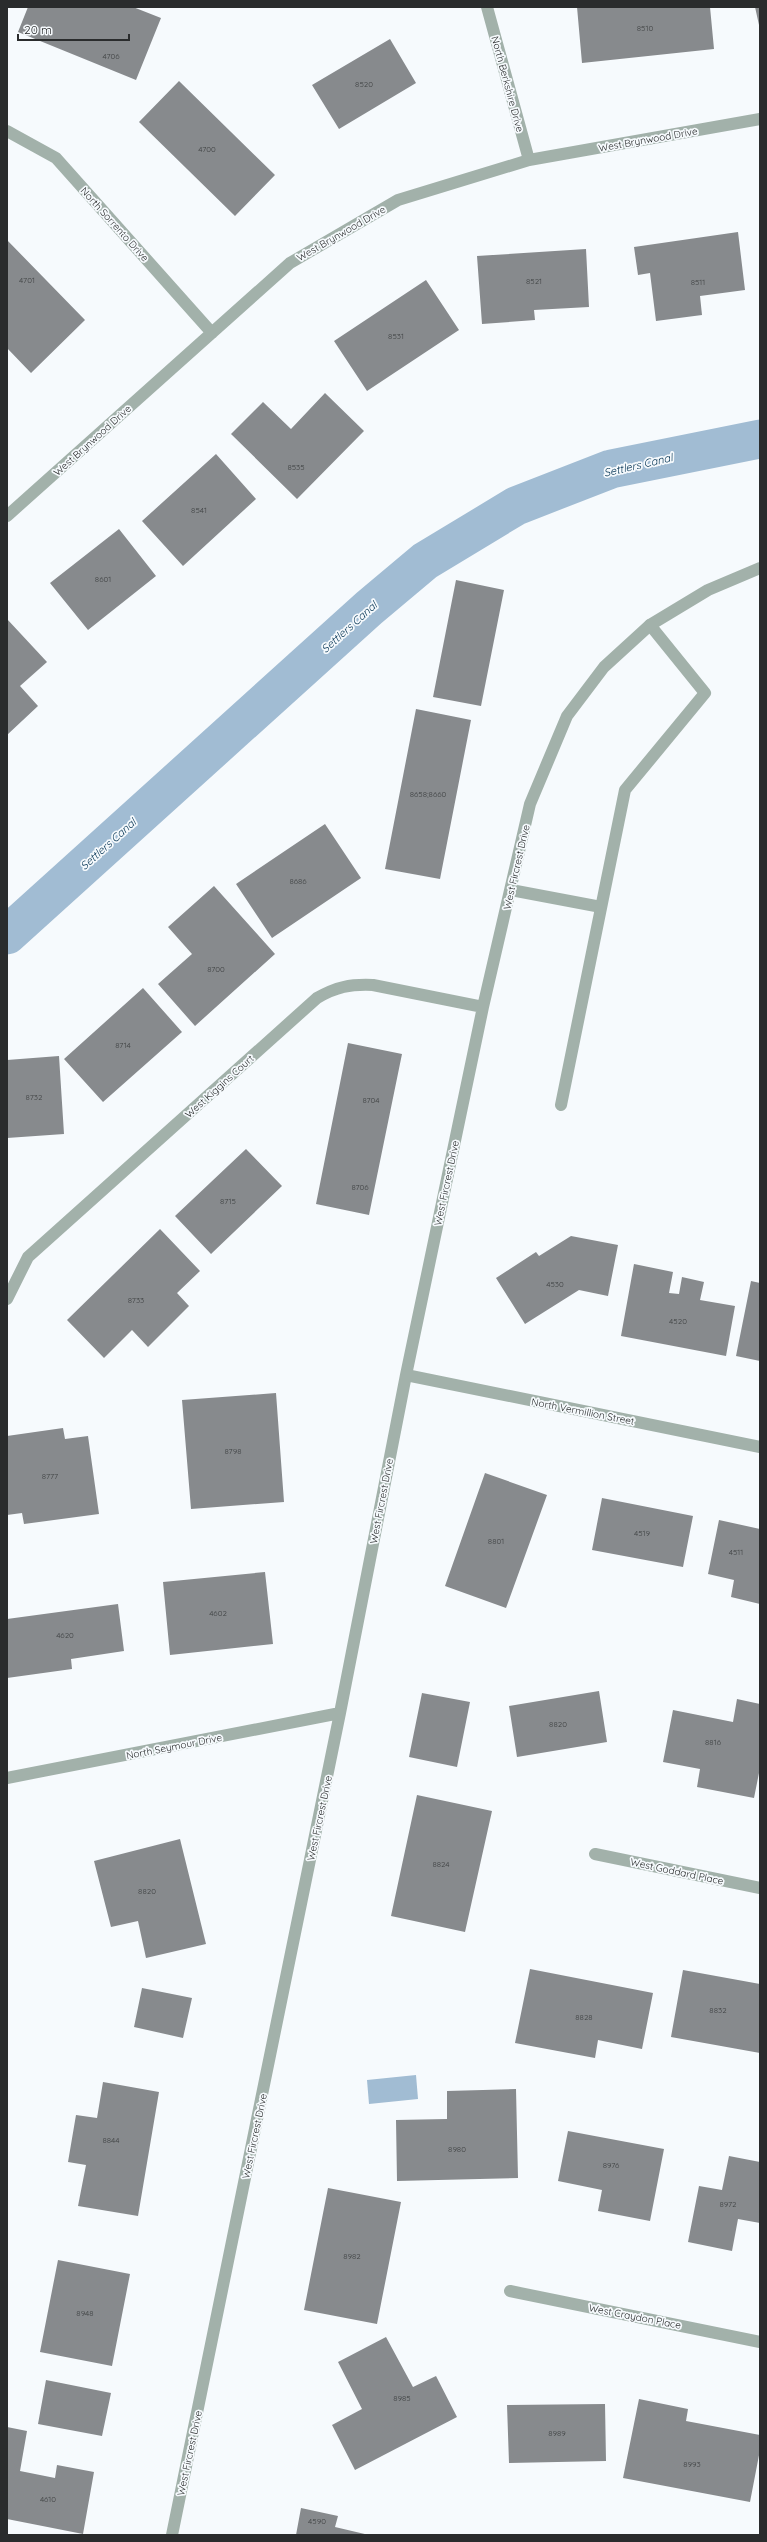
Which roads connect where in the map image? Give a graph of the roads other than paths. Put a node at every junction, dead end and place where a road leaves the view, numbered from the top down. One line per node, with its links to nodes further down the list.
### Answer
1 (487, 7): 4 (street, North Berkshire Drive)
2 (760, 120): 4 (street, West Brynwood Drive)
3 (7, 131): 5 (street, North Sorrento Drive)
4 (529, 160): 5 (street, West Brynwood Drive)
5 (212, 333): 6 (street, West Brynwood Drive)
6 (7, 516)
7 (760, 568): 8 (street, West Fircrest Drive)
8 (650, 625): 9 (street, West Fircrest Drive); 10 (street)
9 (511, 890): 10 (street); 11 (street, West Fircrest Drive)
10 (601, 907): 12 (street)
11 (483, 1007): 13 (street, West Kiggins Court); 14 (street, West Fircrest Drive)
12 (561, 1105)
13 (7, 1299)
14 (406, 1375): 15 (street, North Vermillion Street); 16 (street, West Fircrest Drive)
15 (760, 1447)
16 (340, 1713): 17 (street, North Seymour Drive); 22 (street, West Fircrest Drive)
17 (7, 1778)
18 (594, 1854): 19 (street, West Goddard Place)
19 (760, 1888)
20 (510, 2291): 21 (street, West Craydon Place)
21 (760, 2342)
22 (172, 2535)

